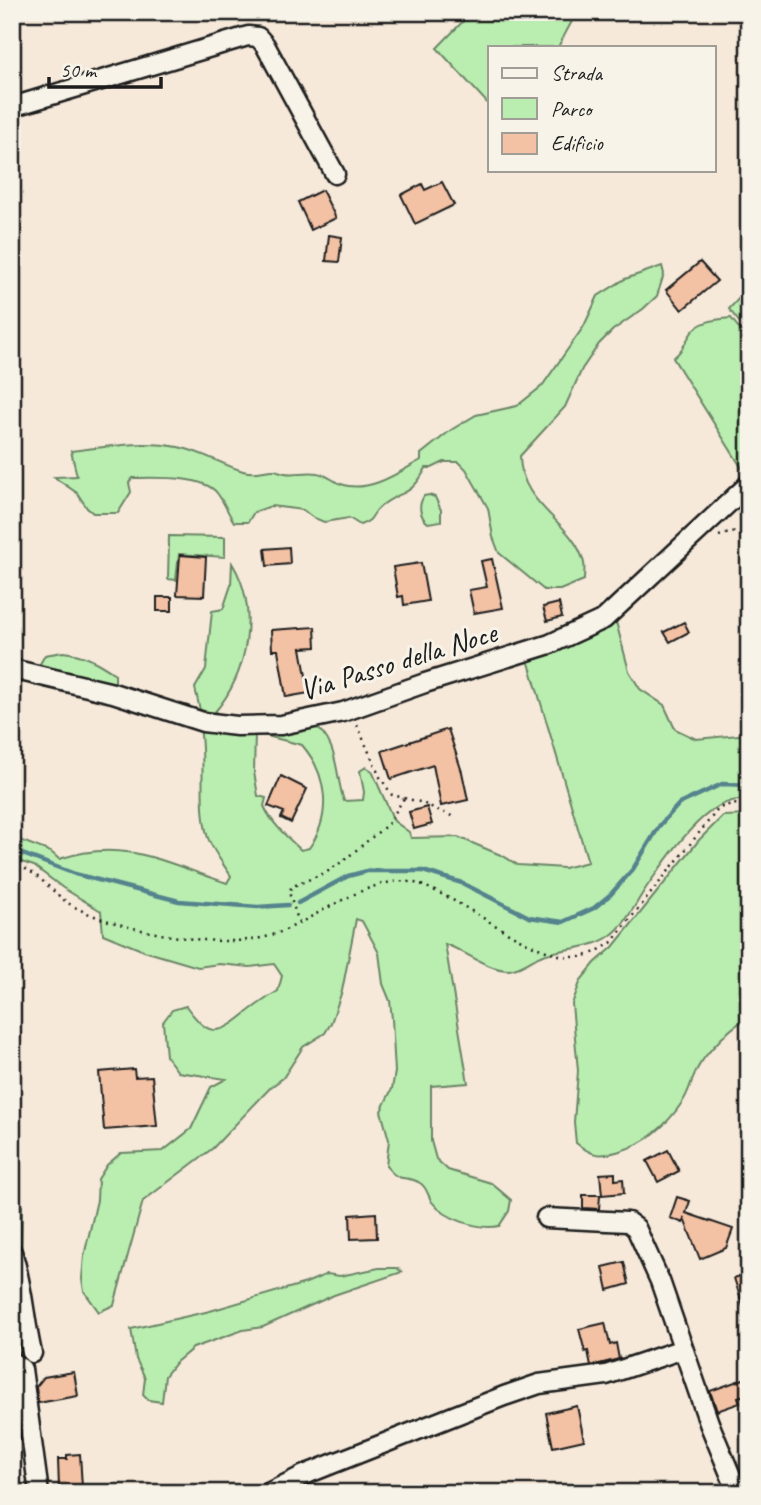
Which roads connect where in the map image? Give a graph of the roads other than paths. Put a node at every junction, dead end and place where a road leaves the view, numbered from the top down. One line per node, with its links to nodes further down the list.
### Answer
1 (12, 107): 2 (street)
2 (335, 174)
3 (749, 484): 4 (street, Via Passo della Noce)
4 (12, 669)
5 (546, 1218): 7 (street)
6 (12, 1252): 8 (street)
7 (682, 1349): 11 (street); 12 (street)
8 (32, 1353)
9 (17, 1366): 10 (street)
10 (39, 1493)
11 (268, 1493)
12 (738, 1493)

